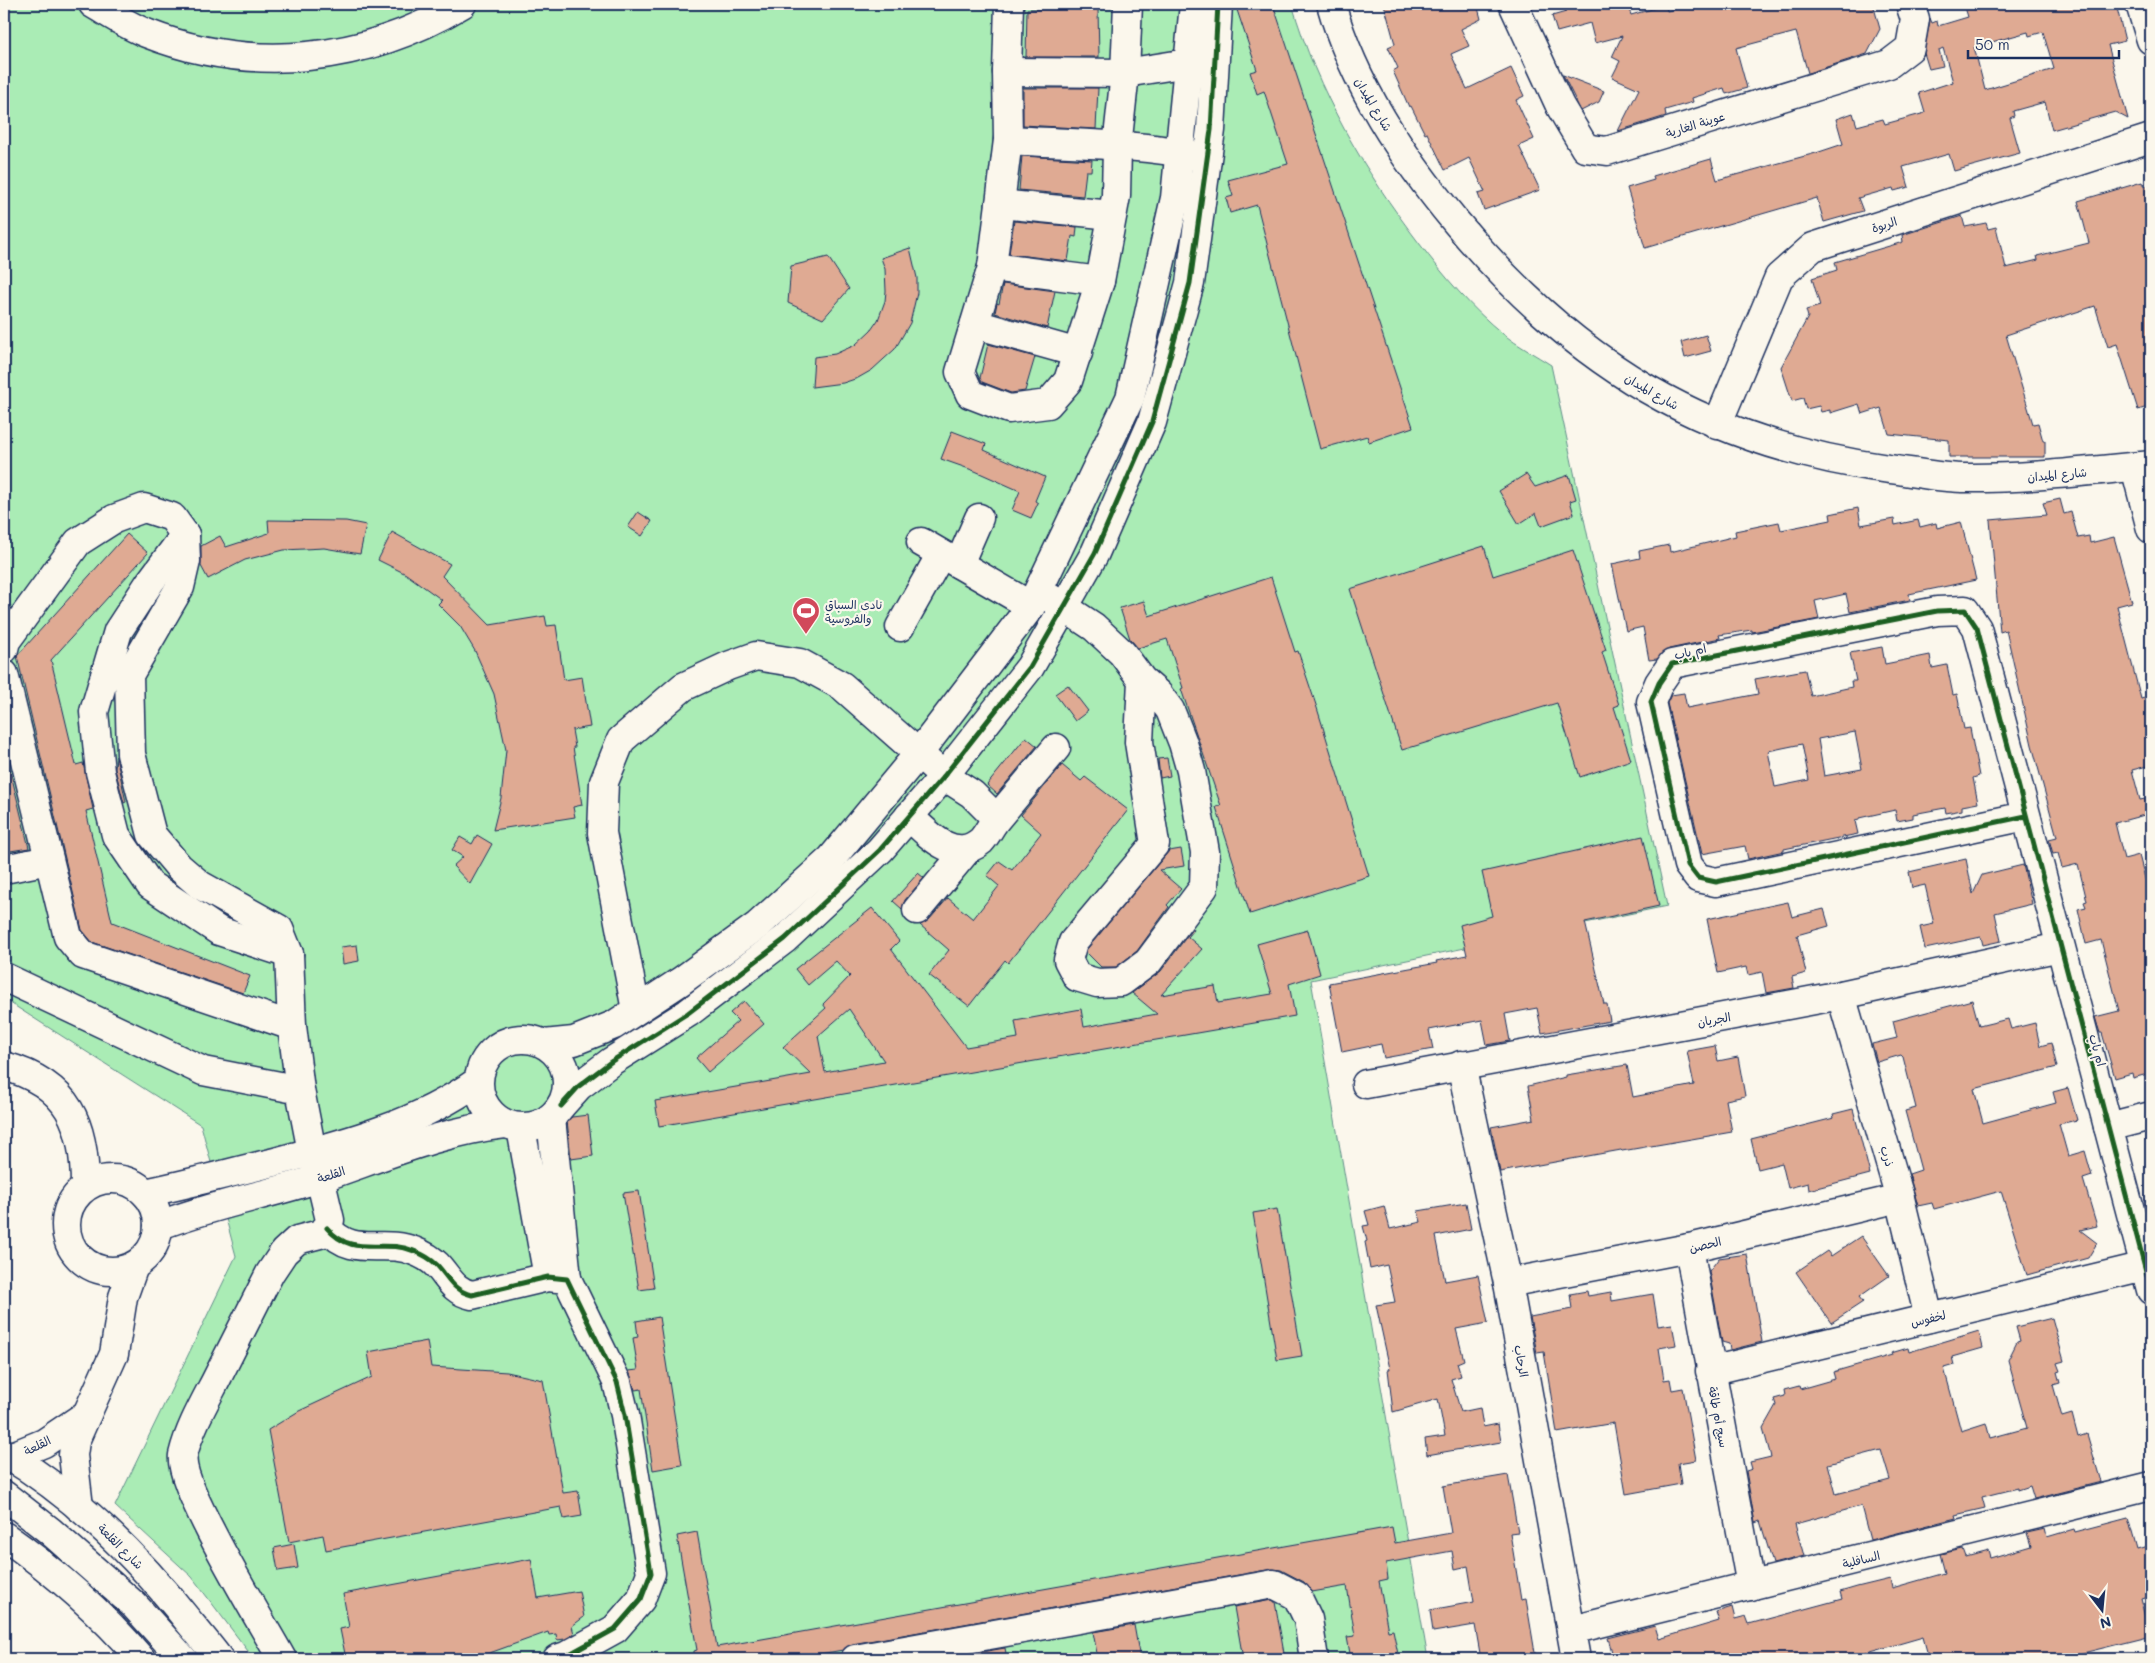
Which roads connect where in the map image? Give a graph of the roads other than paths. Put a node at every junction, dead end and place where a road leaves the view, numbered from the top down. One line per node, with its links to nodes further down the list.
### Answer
1 (93, 4): 2 (main road)
2 (462, 4)
3 (1009, 4): 14 (main road)
4 (1128, 4): 15 (main road)
5 (1194, 4): 12 (main road)
6 (1218, 4): 13 (main road)
7 (1331, 4): 27 (main road, شارع الميدان)
8 (1513, 4): 9 (main road, عوينة الغارية)
9 (1910, 4)
10 (2140, 4): 11 (main road)
11 (2151, 40)
12 (1188, 63): 13 (main road); 15 (main road); 19 (main road)
13 (1215, 67): 20 (main road)
14 (1007, 72): 15 (main road); 17 (main road)
15 (1125, 73): 18 (main road)
16 (2151, 138): 27 (main road, الربوة)
17 (1008, 140): 18 (main road); 21 (main road)
18 (1117, 147): 19 (main road); 22 (main road)
19 (1180, 152): 20 (main road); 33 (main road)
20 (1207, 158): 34 (main road)
21 (1000, 204): 22 (main road); 23 (main road)
22 (1112, 215): 24 (main road)
23 (992, 268): 24 (main road); 25 (main road)
24 (1100, 281): 26 (main road)
25 (975, 324): 26 (main road); 26 (main road)
26 (1078, 353)
27 (1717, 425): 28 (main road, شارع الميدان)
28 (2143, 466): 30 (main road)
29 (979, 518): 32 (main road)
30 (2151, 529)
31 (185, 535): 36 (main road); 50 (main road); 50 (main road)
32 (940, 553): 33 (main road); 35 (main road)
33 (1034, 598): 34 (main road); 40 (main road)
34 (1064, 607): 38 (main road); 41 (main road)
35 (900, 628)
36 (4, 649)
37 (4, 674): 46 (main road)
38 (1142, 680): 38 (main road)
39 (1056, 748): 44 (main road)
40 (919, 753): 41 (main road); 53 (main road); 53 (main road)
41 (944, 776): 42 (main road); 44 (main road)
42 (909, 816): 45 (main road); 61 (main road)
43 (2026, 816): 43 (main road, ام باب); 49 (main road, ام باب)
44 (994, 822): 45 (main road)
45 (967, 850): 48 (main road)
46 (49, 860): 47 (main road); 54 (main road)
47 (4, 869)
48 (917, 910)
49 (2060, 947): 52 (main road, الجريان); 64 (main road, ام باب)
50 (289, 954): 54 (main road)
51 (4, 977): 60 (main road)
52 (1841, 995): 56 (main road, الجريان); 71 (main road, ذرب)
53 (636, 1010): 55 (main road)
54 (292, 1026): 60 (main road)
55 (544, 1044): 58 (main road); 61 (main road)
56 (1461, 1065): 59 (main road, الجريان); 79 (main road, الرحاب)
57 (4, 1066): 65 (main road)
58 (478, 1081): 63 (main road); 66 (main road)
59 (1366, 1084)
60 (300, 1090): 66 (main road)
61 (556, 1112): 63 (main road); 77 (main road)
62 (2151, 1116): 64 (main road)
63 (513, 1126): 67 (main road, القلعة); 77 (main road)
64 (2108, 1127): 78 (main road, ام باب)
65 (80, 1134): 68 (main road); 69 (main road)
66 (312, 1152): 67 (main road); 70 (main road)
67 (320, 1178): 72 (main road, القلعة); 73 (main road)
68 (114, 1179): 69 (main road); 70 (main road)
69 (85, 1187): 76 (main road)
70 (145, 1193): 72 (main road)
71 (1900, 1198): 74 (main road, الحصن); 81 (main road, ذرب)
72 (158, 1226): 75 (main road)
73 (327, 1228): 77 (main road); 95 (main road)
74 (1689, 1248): 79 (main road, الحصن); 82 (main road, سيج أم طاقة)
75 (134, 1266): 76 (main road); 80 (main road)
76 (93, 1268): 80 (main road)
77 (557, 1278): 91 (main road)
78 (2148, 1278): 81 (main road, لخفوس)
79 (1508, 1283): 90 (main road, الرحاب)
80 (119, 1317): 83 (main road)
81 (1929, 1318): 82 (main road, لخفوس)
82 (1710, 1371): 89 (main road, سيج أم طاقة)
83 (87, 1414): 84 (main road, القلعة); 87 (main road)
84 (7, 1455): 87 (main road, شارع القلعة)
85 (2151, 1486): 89 (main road, السافلية)
86 (4, 1495): 93 (main road)
87 (79, 1507): 94 (main road, شارع القلعة)
88 (4, 1536): 92 (main road)
89 (1751, 1586): 90 (main road, السافلية)
90 (1572, 1630): 98 (main road, الرحاب)
91 (563, 1658)
92 (141, 1659)
93 (183, 1659)
94 (219, 1659)
95 (282, 1659)
96 (855, 1659): 97 (main road)
97 (1314, 1659)
98 (1576, 1659)

